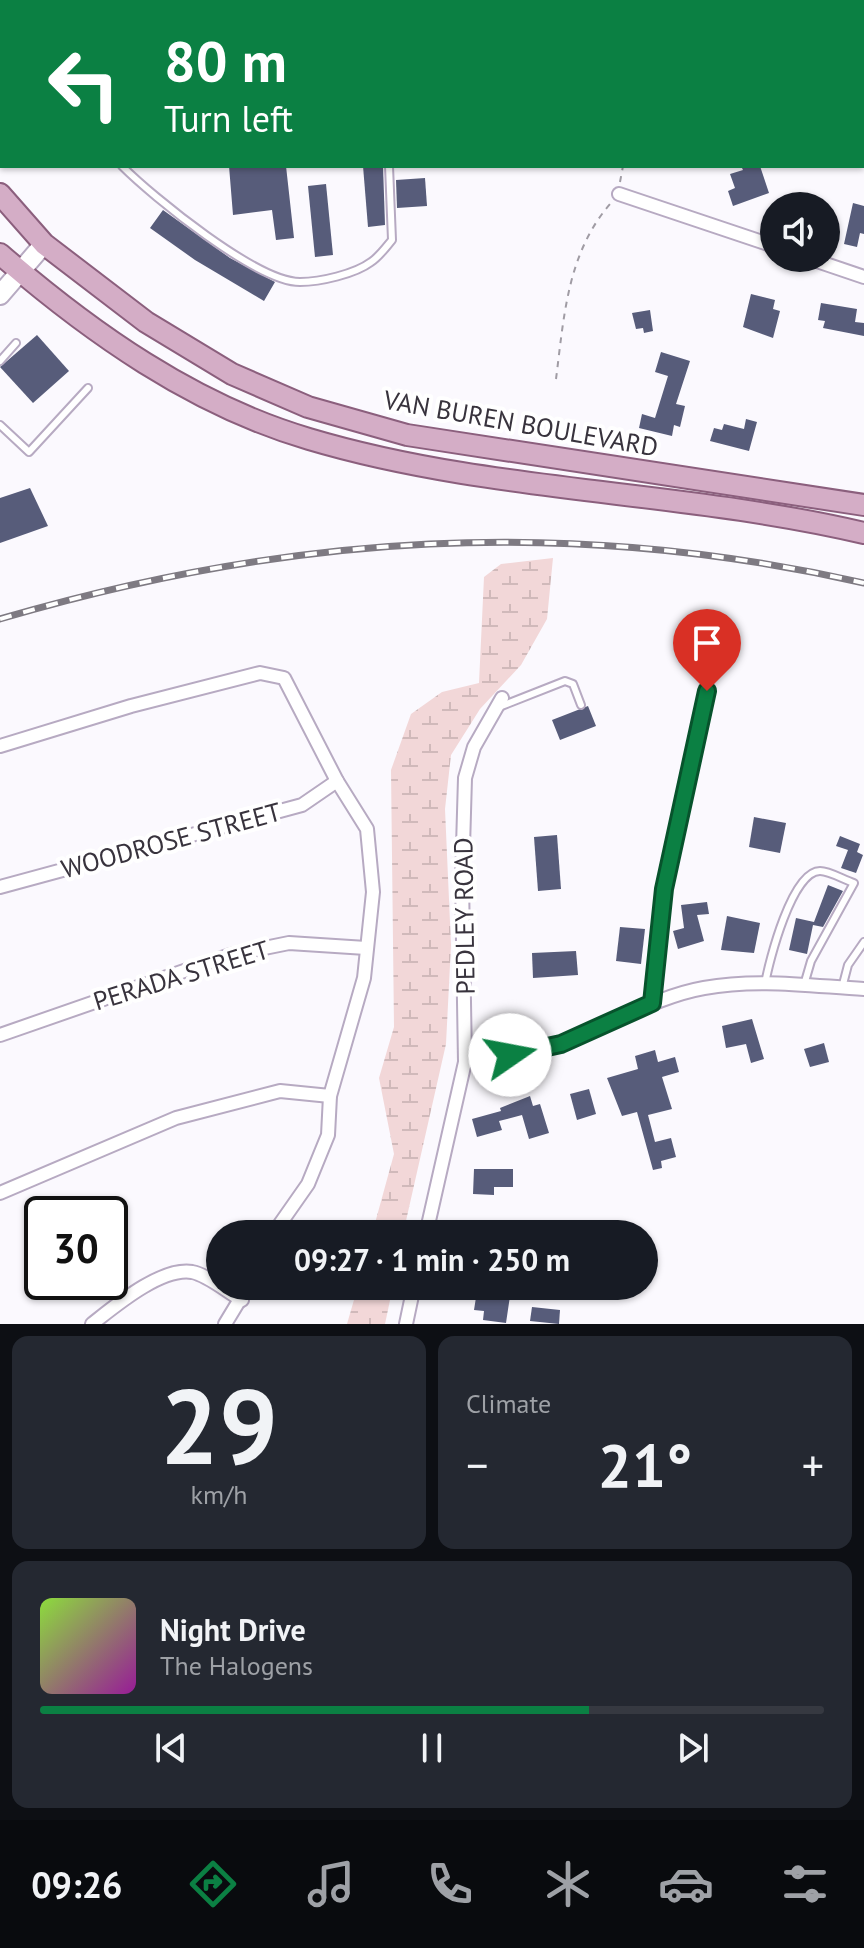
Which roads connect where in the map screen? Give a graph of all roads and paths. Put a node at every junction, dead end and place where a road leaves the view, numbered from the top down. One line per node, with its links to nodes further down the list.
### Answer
1 (124, 168): 2 (lane)
2 (389, 168)
3 (623, 168): 5 (path)
4 (0, 194): 7 (main road, VAN BUREN BOULEVARD)
5 (619, 194): 6 (street); 15 (path)
6 (760, 241)
7 (44, 244): 10 (main road); 18 (main road, VAN BUREN BOULEVARD)
8 (0, 254): 10 (main road, VAN BUREN BOULEVARD)
9 (840, 269): 11 (street)
10 (21, 272): 12 (main road); 19 (main road, VAN BUREN BOULEVARD)
11 (864, 277)
12 (0, 295)
13 (16, 343): 14 (lane)
14 (0, 361)
15 (556, 379)
16 (88, 388): 17 (lane)
17 (0, 425)
18 (864, 505)
19 (864, 533)
20 (707, 691): 34 (lane)
21 (499, 703): 22 (lane); 36 (street, PEDLEY ROAD)
22 (581, 705)
23 (0, 746): 24 (street)
24 (337, 781): 27 (street, WOODROSE STREET); 29 (street)
25 (864, 880): 26 (lane)
26 (854, 883): 30 (lane); 31 (lane)
27 (0, 887)
28 (864, 942): 32 (lane)
29 (366, 948): 35 (street, PERADA STREET); 37 (street)
30 (765, 984): 31 (street); 34 (street)
31 (804, 985): 32 (street)
32 (842, 988): 33 (street)
33 (864, 989)
34 (652, 1003): 36 (street)
35 (0, 1035)
36 (465, 1062): 40 (street, PEDLEY ROAD)
37 (330, 1096): 38 (street); 39 (street)
38 (0, 1193)
39 (283, 1220)
40 (429, 1220)
41 (206, 1279): 44 (street)
42 (242, 1300): 45 (street)
43 (411, 1300): 46 (street)
44 (92, 1324)
45 (225, 1324)
46 (406, 1324)

